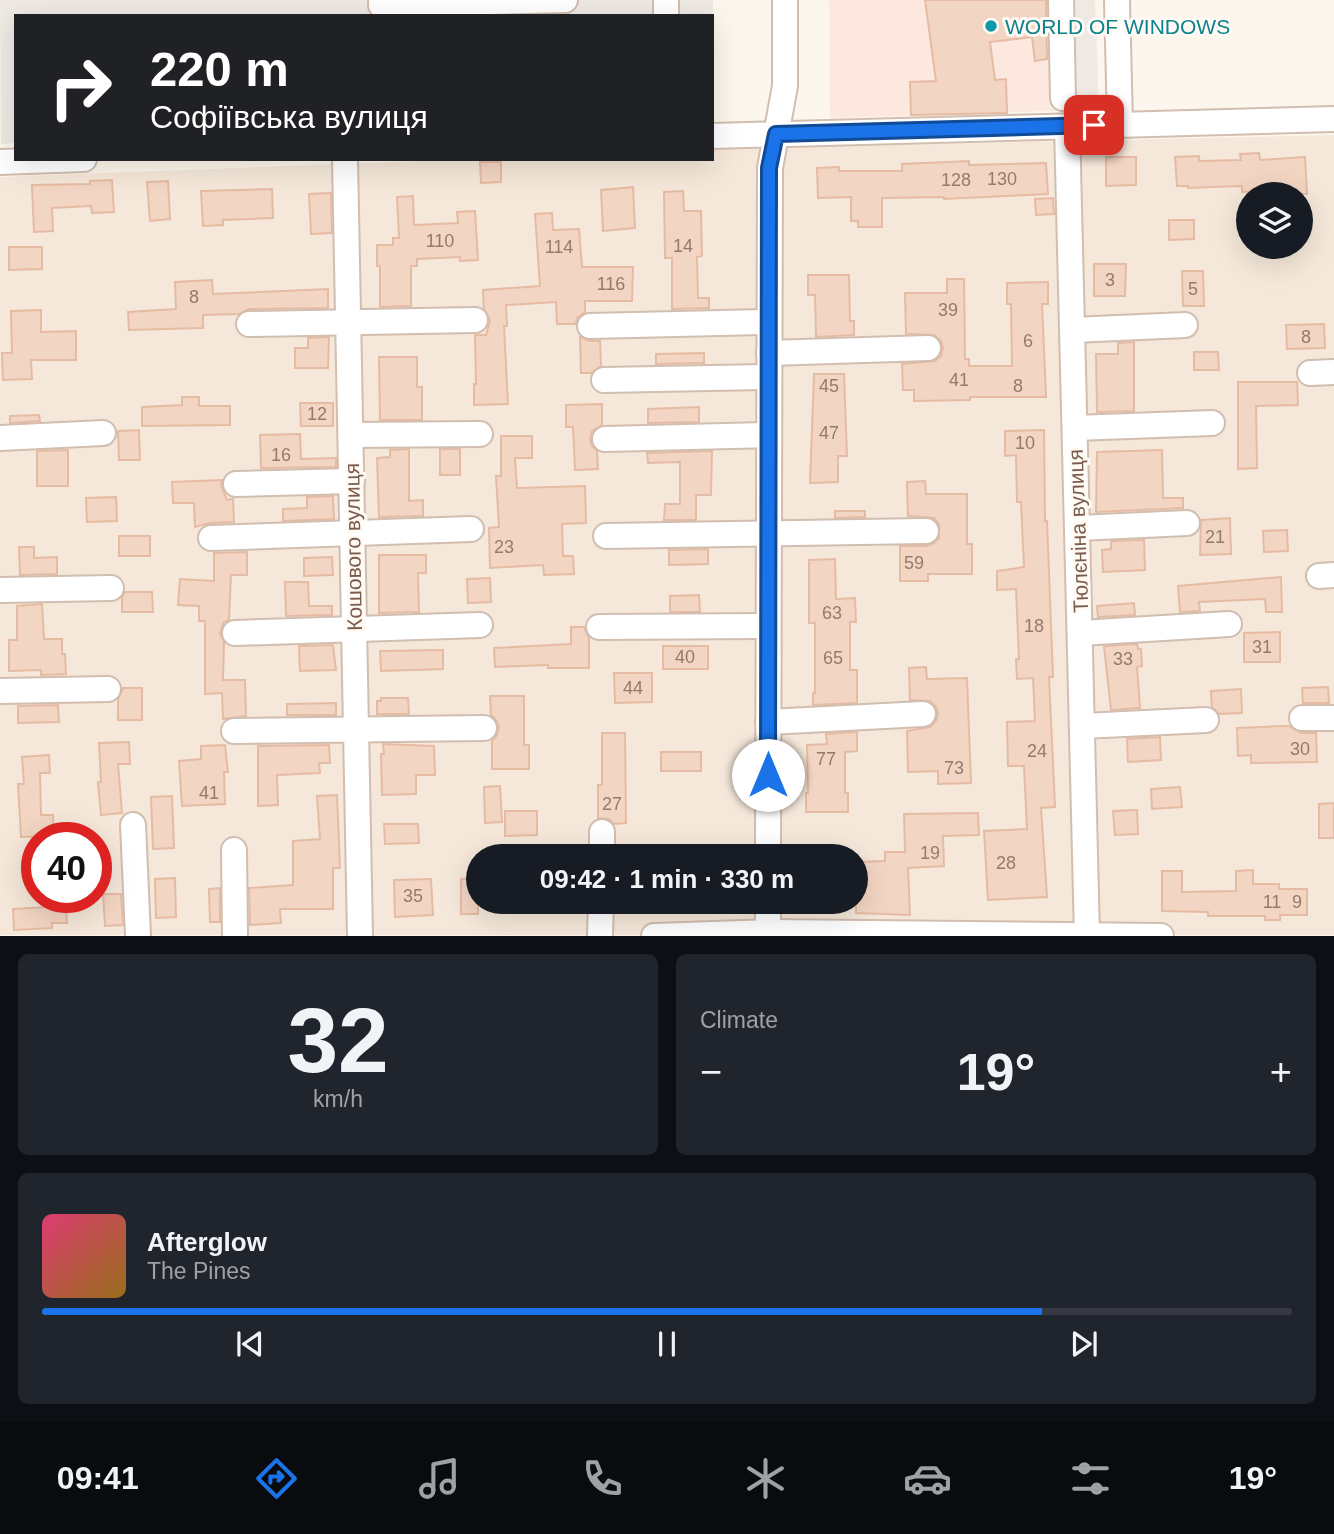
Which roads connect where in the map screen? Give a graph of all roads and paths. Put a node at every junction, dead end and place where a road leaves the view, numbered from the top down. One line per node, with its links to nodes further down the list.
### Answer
1 (381, 0): 2 (street)
2 (565, 0)
3 (785, 0): 10 (street)
4 (1061, 0): 6 (street)
5 (1117, 0): 8 (street)
6 (1063, 98)
7 (1334, 119): 8 (street)
8 (1121, 124): 9 (street)
9 (1067, 126): 10 (street); 21 (street, Тюлєніна вулиця)
10 (776, 134): 11 (street); 16 (street)
11 (714, 136)
12 (28, 161): 14 (street)
13 (345, 161): 17 (street, Кошового вулиця)
14 (0, 162)
15 (475, 320): 17 (street)
16 (769, 322): 19 (street); 23 (street)
17 (349, 323): 18 (street); 29 (street, Кошового вулиця)
18 (250, 324)
19 (590, 326)
20 (1185, 326): 21 (street)
21 (1073, 330): 26 (street, Тюлєніна вулиця)
22 (928, 348): 23 (street)
23 (769, 365): 24 (street); 30 (street)
24 (604, 380)
25 (1212, 423): 26 (street)
26 (1076, 428): 36 (street, Тюлєніна вулиця)
27 (103, 433): 31 (street)
28 (480, 434): 29 (street)
29 (351, 435): 33 (street, Кошового вулиця)
30 (769, 435): 32 (street); 40 (street)
31 (0, 438)
32 (605, 439)
33 (352, 481): 34 (street); 39 (street, Кошового вулиця)
34 (236, 484)
35 (1188, 523): 36 (street)
36 (1078, 528): 51 (street, Тюлєніна вулиця)
37 (471, 529): 39 (street)
38 (926, 531): 40 (street)
39 (353, 532): 42 (street); 49 (street, Кошового вулиця)
40 (769, 534): 41 (street); 47 (street)
41 (606, 536)
42 (211, 538)
43 (111, 588): 44 (street)
44 (0, 590)
45 (1228, 624): 51 (street)
46 (480, 625): 49 (street)
47 (768, 626): 48 (street); 58 (street)
48 (599, 627)
49 (354, 630): 50 (street); 61 (street, Кошового вулиця)
50 (235, 633)
51 (1081, 633): 59 (street, Тюлєніна вулиця)
52 (108, 690): 53 (street)
53 (0, 691)
54 (923, 714): 58 (street)
55 (1302, 718): 56 (street)
56 (1334, 718)
57 (1206, 720): 59 (street)
58 (768, 722): 64 (street)
59 (1083, 726): 69 (street, Тюлєніна вулиця)
60 (484, 728): 61 (street)
61 (356, 730): 62 (street); 72 (street, Кошового вулиця)
62 (234, 731)
63 (133, 825): 70 (street)
64 (768, 844)
65 (234, 850): 71 (street)
66 (601, 914): 73 (street)
67 (768, 914): 68 (street)
68 (768, 934): 69 (street); 74 (street)
69 (1087, 935): 75 (street)
70 (138, 936)
71 (236, 936)
72 (360, 936)
73 (600, 936)
74 (654, 936)
75 (1161, 936)

